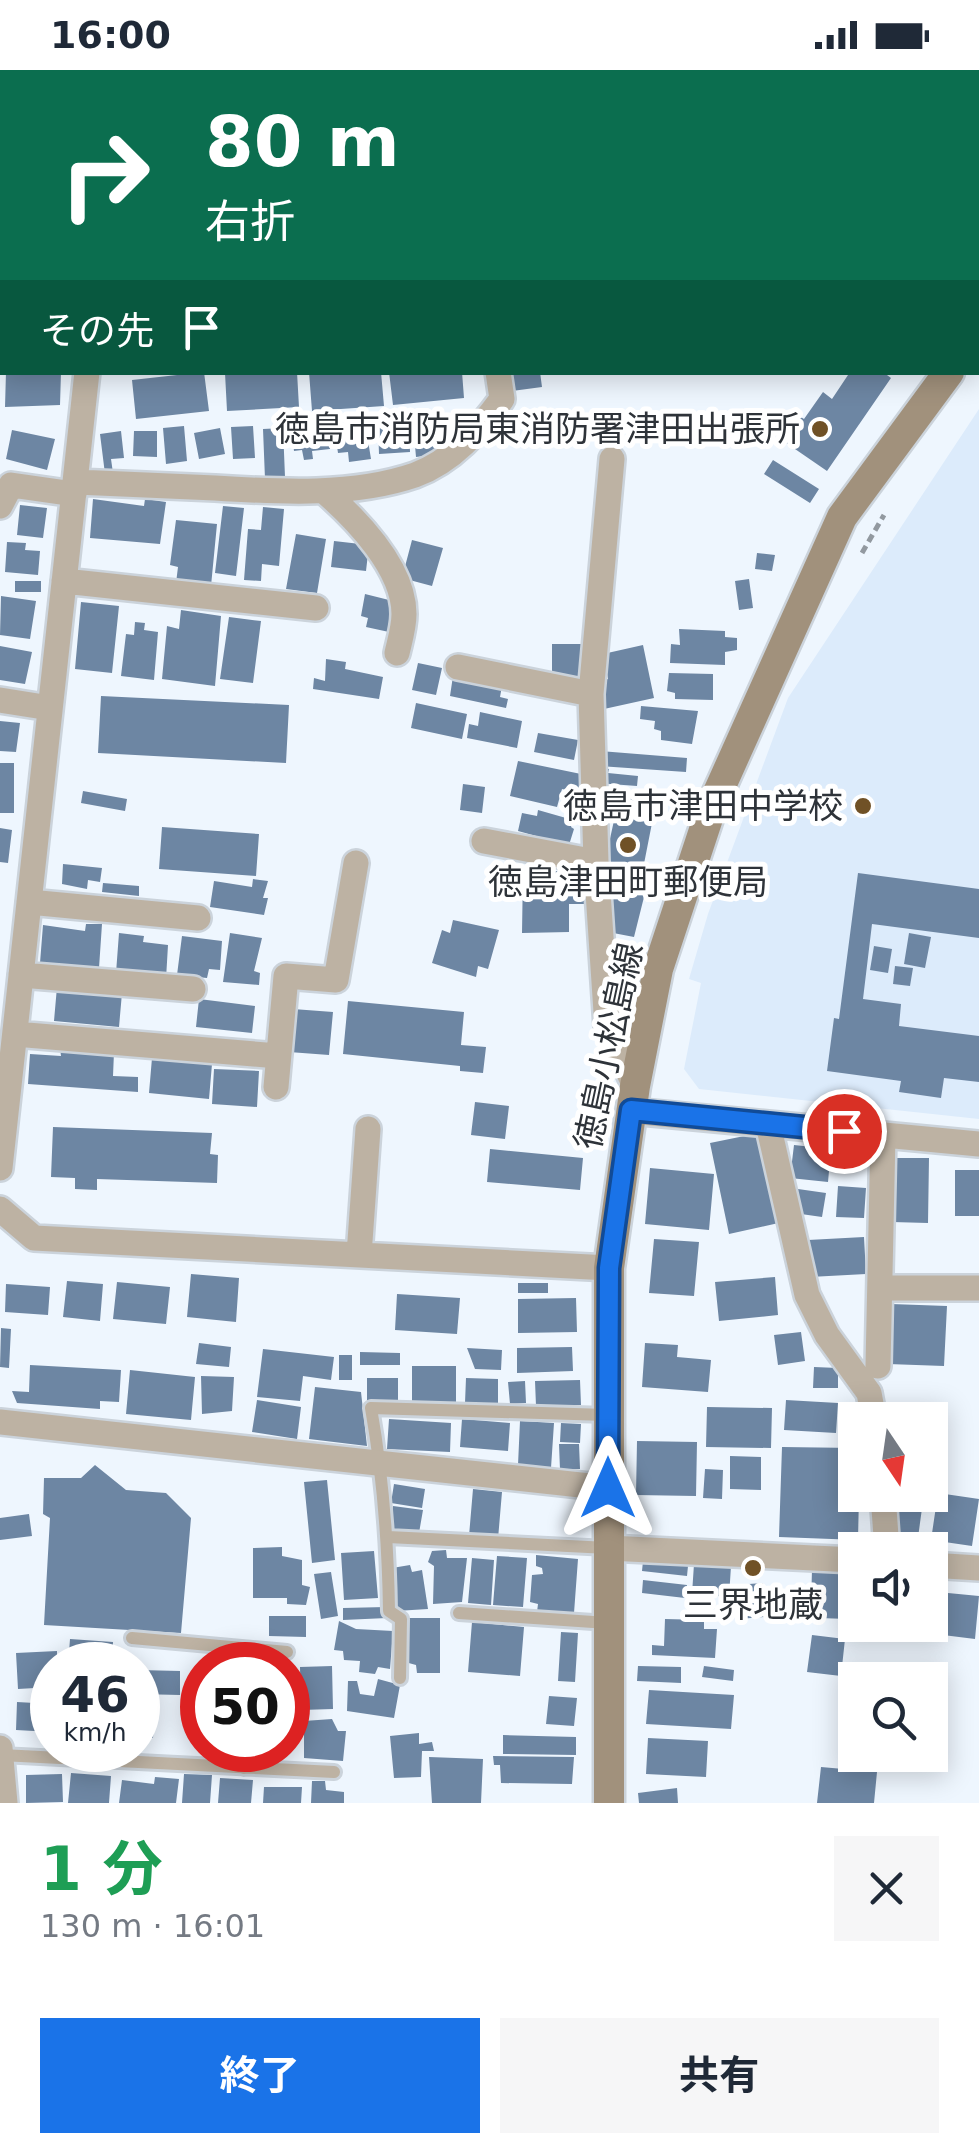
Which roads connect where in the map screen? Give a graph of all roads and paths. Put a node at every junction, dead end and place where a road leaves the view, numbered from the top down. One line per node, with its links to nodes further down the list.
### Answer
1 (88, 375): 5 (street)
2 (498, 375): 6 (street)
3 (948, 375): 25 (main road, 徳島小松島線)
4 (612, 459): 12 (street)
5 (75, 488): 6 (street); 7 (street); 8 (street)
6 (324, 491): 10 (street)
7 (0, 506)
8 (64, 581): 9 (street); 14 (street)
9 (316, 608)
10 (397, 652)
11 (458, 667): 12 (street)
12 (591, 694): 16 (street)
13 (0, 700): 14 (street)
14 (50, 708): 18 (street)
15 (484, 841): 16 (street)
16 (596, 862): 25 (street)
17 (356, 863): 23 (street)
18 (29, 902): 19 (street); 20 (street)
19 (198, 918)
20 (21, 975): 21 (street); 22 (street)
21 (193, 988)
22 (14, 1034): 23 (street); 30 (street)
23 (278, 1056): 24 (street)
24 (276, 1087)
25 (633, 1098): 26 (street); 33 (main road, 徳島小松島線)
26 (768, 1124): 28 (street); 37 (street)
27 (368, 1130): 32 (street)
28 (883, 1134): 29 (street); 34 (street)
29 (979, 1144)
30 (0, 1165)
31 (0, 1209): 32 (street)
32 (359, 1256): 33 (street)
33 (609, 1268): 38 (main road, 徳島小松島線)
34 (880, 1288): 35 (street); 36 (street)
35 (979, 1288)
36 (878, 1366)
37 (871, 1402)
38 (608, 1415): 40 (lane); 41 (main road, 徳島小松島線)
39 (0, 1422): 40 (street)
40 (381, 1463): 41 (street); 42 (lane)
41 (608, 1488): 43 (main road, 徳島小松島線)
42 (388, 1537): 43 (lane); 51 (lane)
43 (608, 1548): 44 (street); 48 (main road, 徳島小松島線)
44 (838, 1559)
45 (948, 1566): 46 (street)
46 (979, 1568)
47 (459, 1613): 48 (lane)
48 (608, 1623): 57 (main road, 徳島小松島線)
49 (132, 1638): 50 (lane)
50 (180, 1643)
51 (400, 1678)
52 (0, 1752): 53 (lane); 56 (street)
53 (180, 1764)
54 (310, 1771): 55 (lane)
55 (334, 1772)
56 (4, 1803)
57 (610, 1803)

